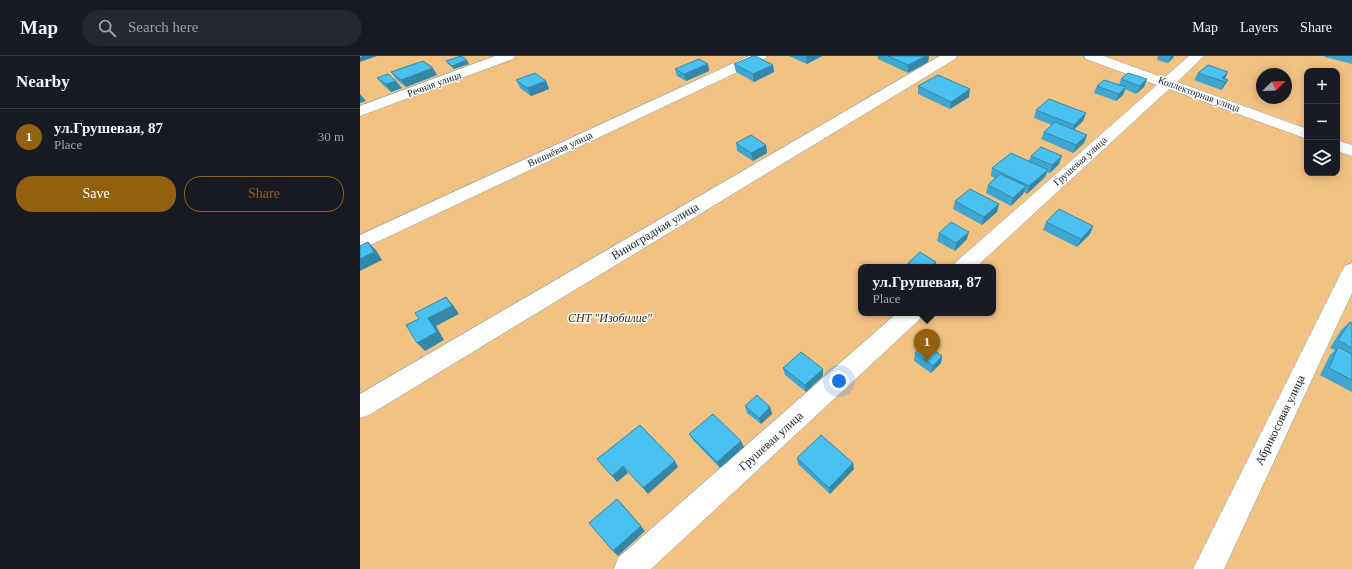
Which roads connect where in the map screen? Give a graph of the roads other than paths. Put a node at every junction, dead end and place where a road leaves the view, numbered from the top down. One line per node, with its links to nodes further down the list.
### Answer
1 (508, 56): 7 (street, Речная улица)
2 (760, 56): 11 (street, Вишнёвая улица)
3 (950, 56): 15 (street, Виноградная улица)
4 (1091, 56): 6 (street, Коллекторная улица)
5 (1197, 56): 6 (street, Грушевая улица)
6 (1167, 82): 8 (street, Коллекторная улица); 12 (street, Грушевая улица)
7 (360, 111)
8 (1304, 133)
9 (1340, 146): 10 (street)
10 (1352, 150)
11 (360, 243)
12 (966, 264)
13 (1352, 270): 17 (street, Абрикосовая улица)
14 (909, 316): 16 (street, Грушевая улица)
15 (360, 407)
16 (629, 569)
17 (1208, 569)

